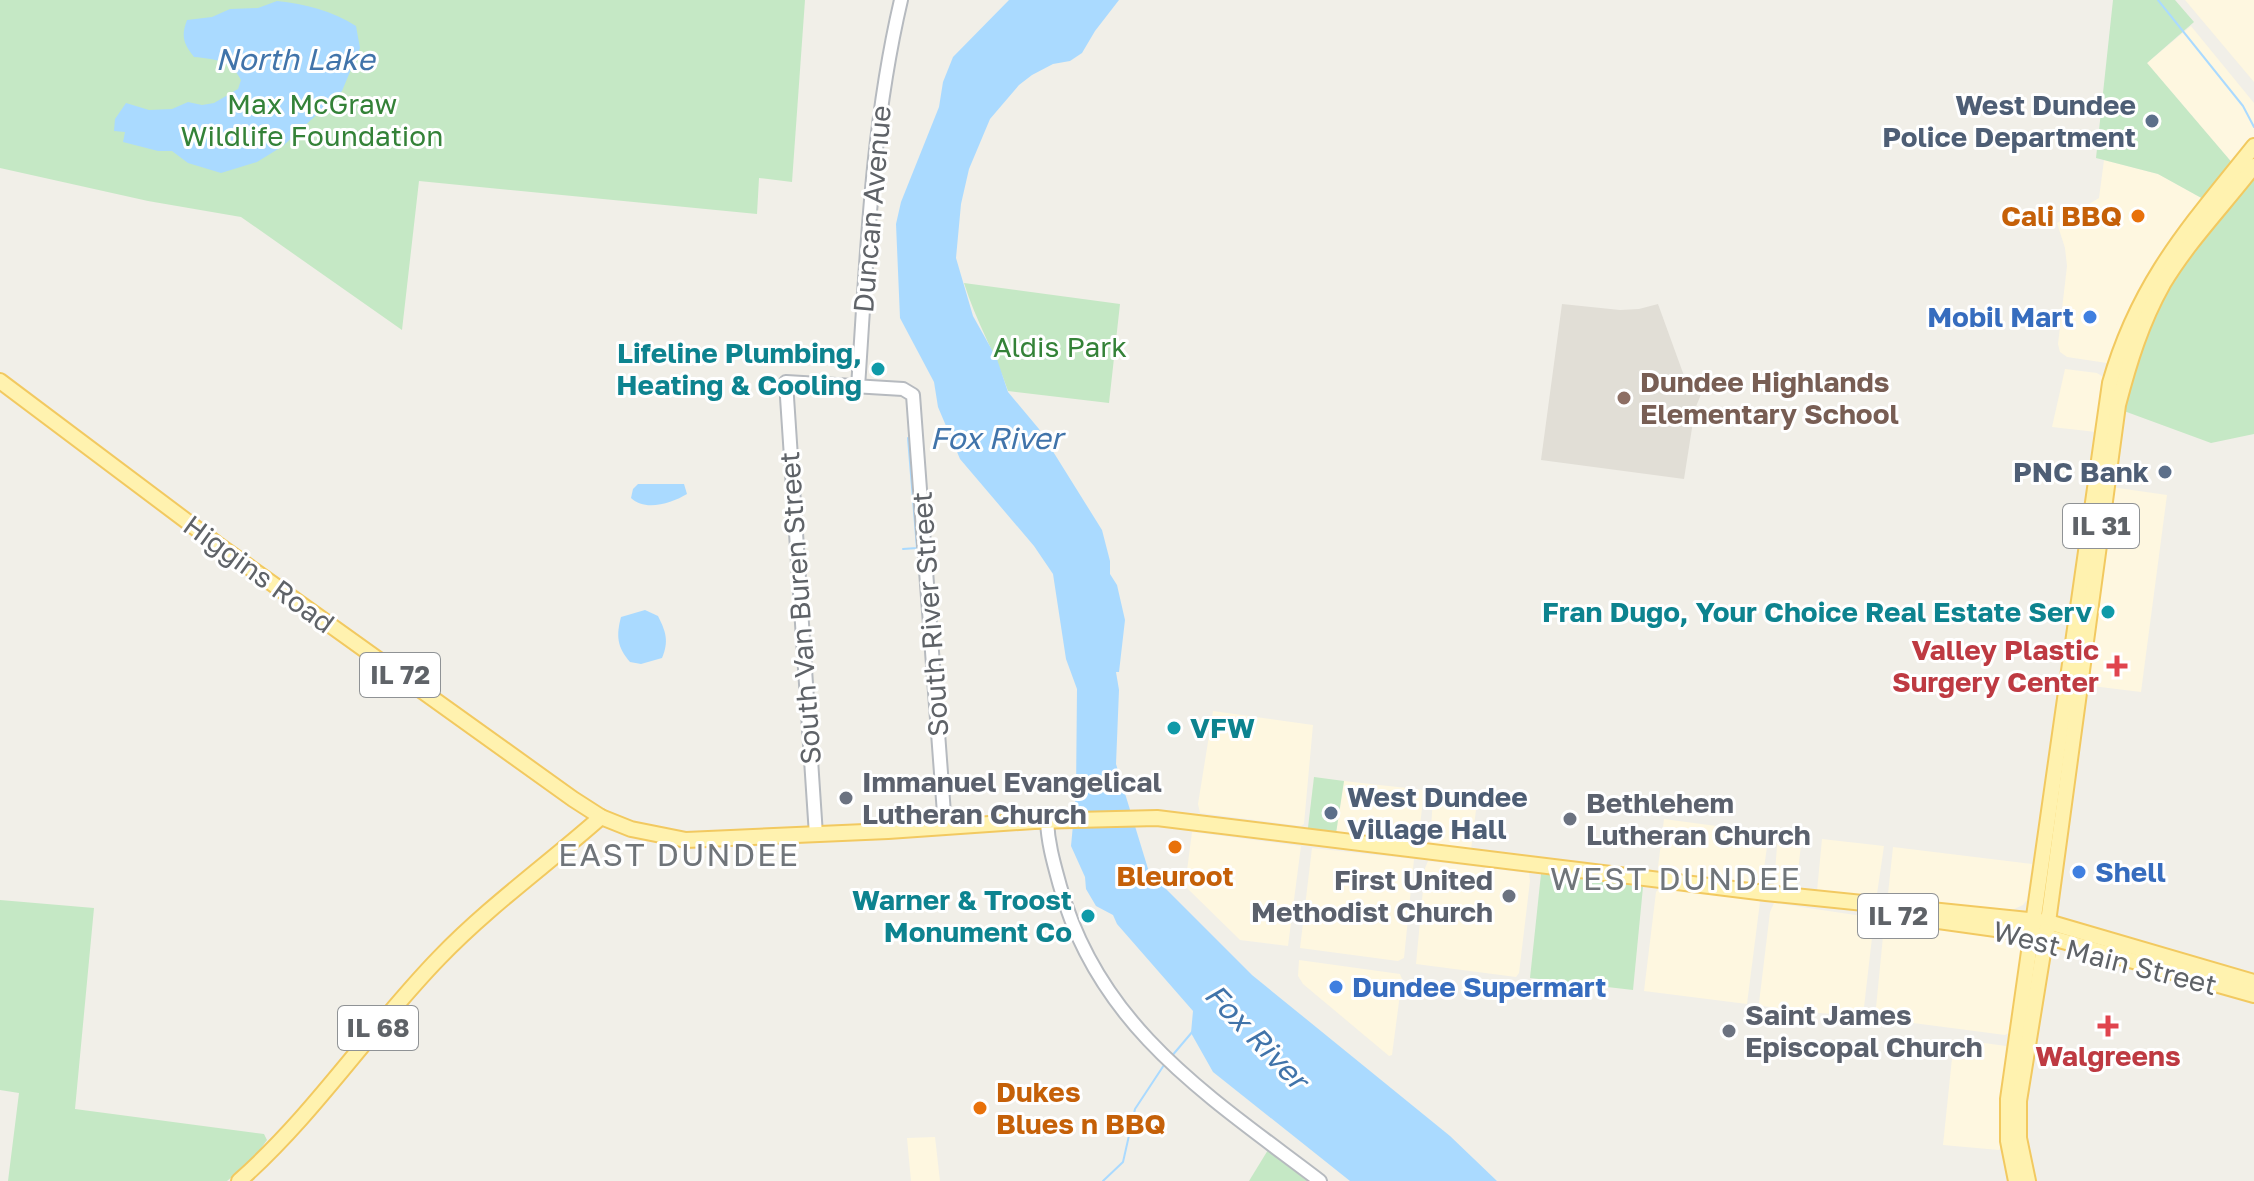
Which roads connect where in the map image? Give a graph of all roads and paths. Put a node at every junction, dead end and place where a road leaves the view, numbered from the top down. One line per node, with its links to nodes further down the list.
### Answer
1 (901, 0): 5 (street, Duncan Avenue)
2 (2254, 146): 10 (main road)
3 (2254, 166): 10 (main road, IL 31)
4 (0, 381): 6 (main road, Higgins Road / IL 72)
5 (858, 387): 8 (street, South River Street); 9 (street, South Van Buren Street)
6 (601, 817): 9 (main road, IL 72); 13 (main road, IL 68)
7 (1054, 820): 8 (main road, IL 72); 10 (main road, West Main Street / IL 72); 14 (street)
8 (945, 827): 9 (main road, IL 72)
9 (816, 835)
10 (2039, 928): 11 (main road, West Main Street / IL 72); 12 (main road, West Main Street / IL 72); 15 (main road); 16 (main road, IL 31)
11 (2254, 982)
12 (2254, 995)
13 (239, 1181)
14 (1320, 1181)
15 (2016, 1181)
16 (2028, 1181)

